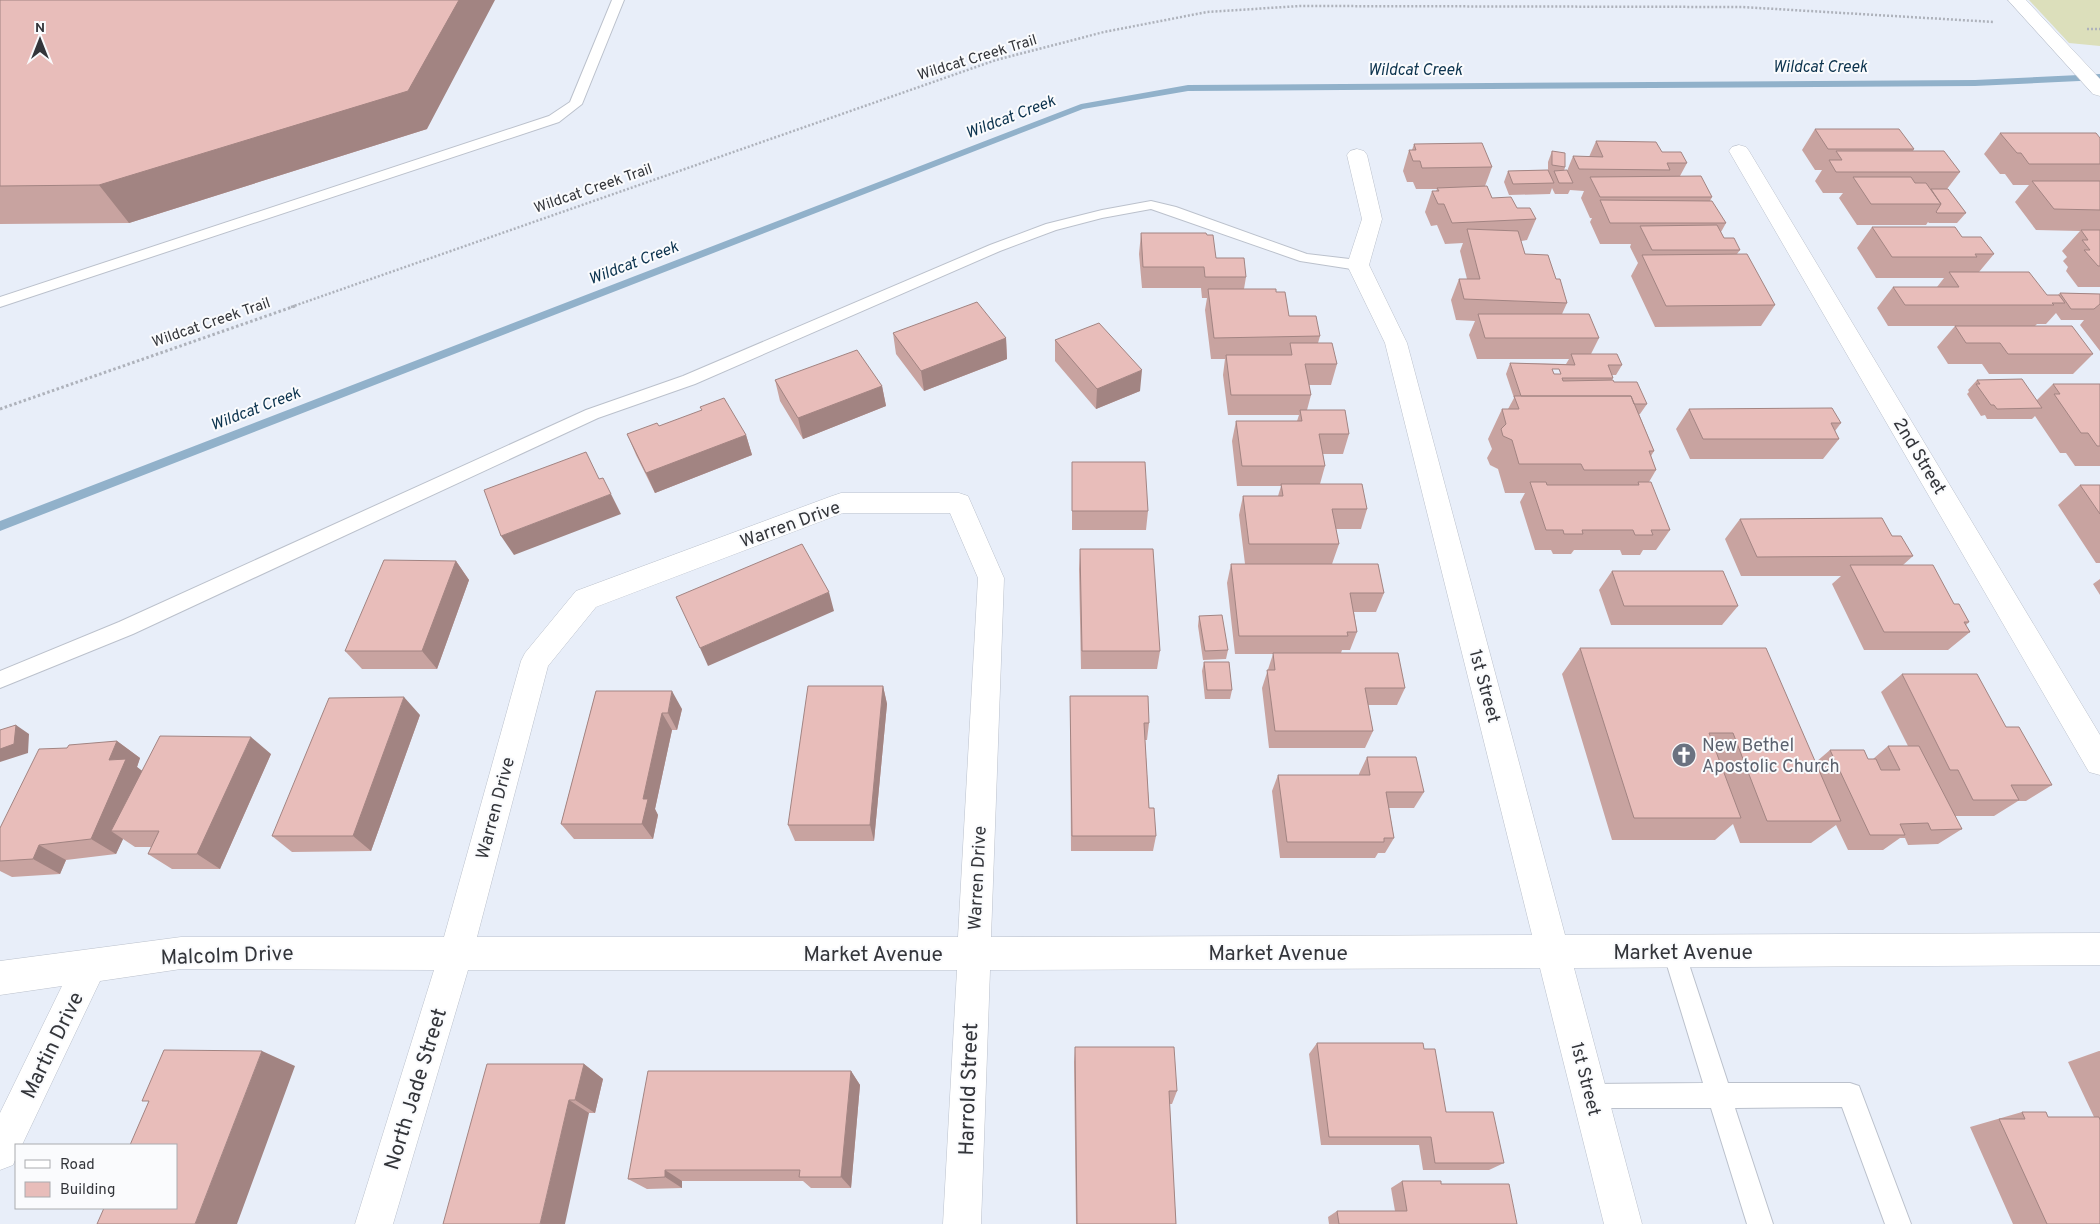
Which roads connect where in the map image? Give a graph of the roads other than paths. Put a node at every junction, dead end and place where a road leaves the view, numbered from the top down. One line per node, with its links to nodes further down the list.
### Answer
1 (618, 0): 7 (lane)
2 (2017, 0): 3 (street)
3 (2100, 90)
4 (1739, 151): 9 (street, 2nd Street)
5 (1358, 155): 6 (street)
6 (1358, 266): 8 (lane); 12 (street, 1st Street)
7 (0, 302)
8 (0, 680)
9 (2100, 762)
10 (2100, 949): 11 (street, Market Avenue)
11 (1674, 952): 12 (street, Market Avenue); 17 (lane)
12 (1554, 953): 14 (street, Market Avenue); 18 (street, 1st Street)
13 (456, 954): 14 (street, Market Avenue); 14 (street, Warren Drive); 15 (street, Malcolm Drive); 20 (street, North Jade Street)
14 (973, 954): 21 (street, Harrold Street)
15 (90, 966): 16 (street, Malcolm Drive); 19 (street, Martin Drive)
16 (0, 978)
17 (1721, 1095): 18 (lane); 23 (lane); 24 (lane)
18 (1590, 1096): 22 (street, 1st Street)
19 (0, 1152)
20 (374, 1224)
21 (962, 1224)
22 (1623, 1224)
23 (1760, 1224)
24 (1898, 1224)

